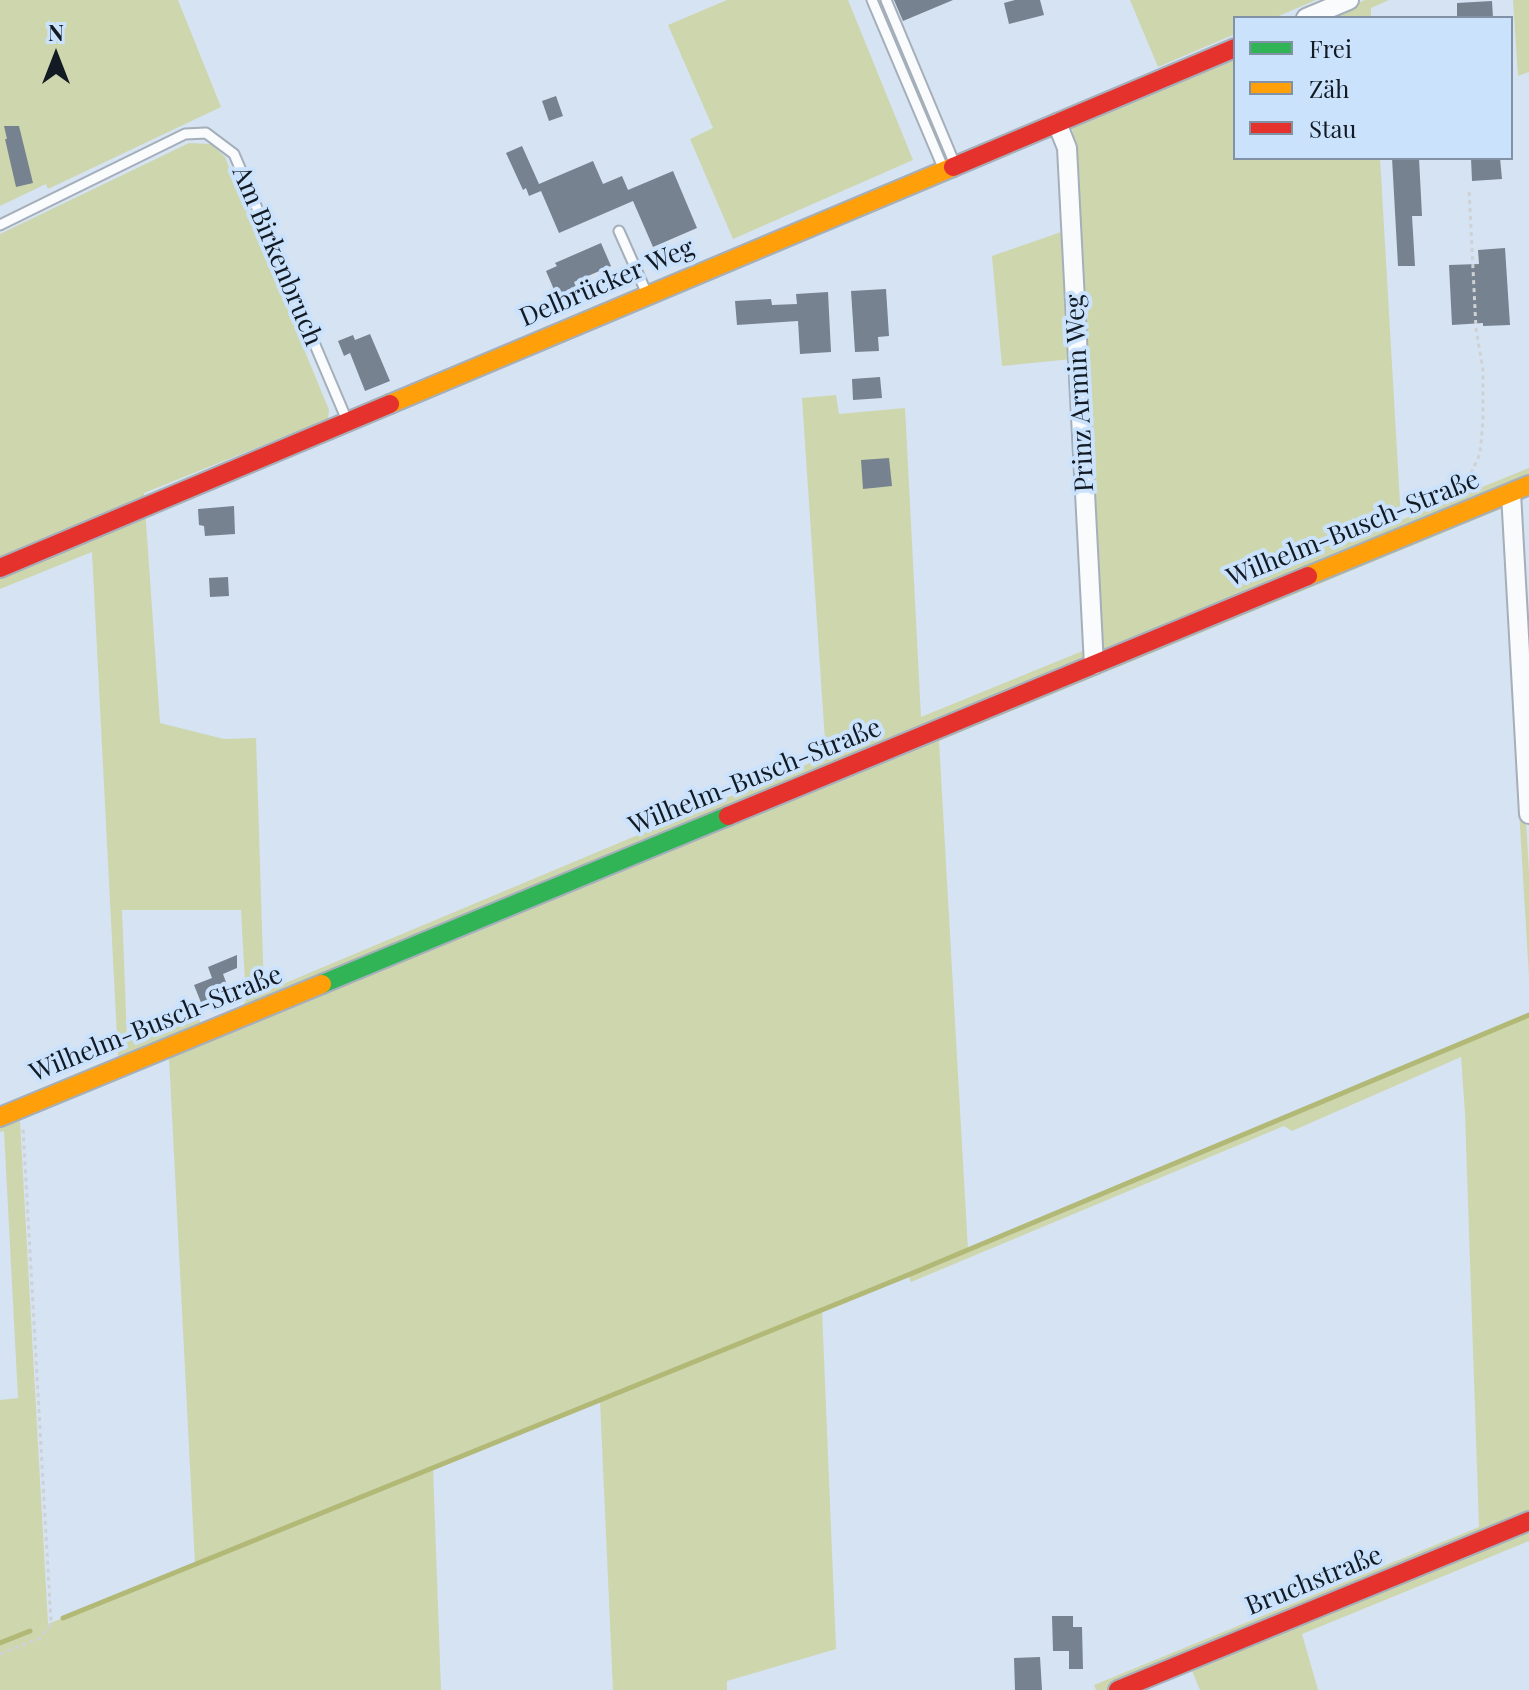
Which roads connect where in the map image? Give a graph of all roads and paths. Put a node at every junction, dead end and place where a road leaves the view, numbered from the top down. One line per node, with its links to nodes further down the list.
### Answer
1 (872, 0): 7 (lane)
2 (886, 0): 7 (lane)
3 (1349, 0): 4 (street)
4 (1311, 16)
5 (1233, 49): 6 (street, Delbrücker Weg)
6 (1057, 123): 7 (street, Delbrücker Weg); 17 (street, Prinz Armin Weg)
7 (950, 167): 11 (street, Delbrücker Weg)
8 (1469, 188): 15 (path)
9 (0, 225): 12 (lane, Am Birkenbruch)
10 (619, 231): 11 (lane)
11 (647, 294): 12 (street, Delbrücker Weg)
12 (347, 422): 16 (street, Delbrücker Weg)
13 (1529, 485): 14 (street, Wilhelm-Busch-Straße)
14 (1511, 493): 15 (street, Wilhelm-Busch-Straße); 18 (street)
15 (1474, 508): 17 (street, Wilhelm-Busch-Straße)
16 (0, 568)
17 (1094, 665): 19 (street, Wilhelm-Busch-Straße)
18 (1529, 814)
19 (22, 1108): 20 (street, Wilhelm-Busch-Straße); 22 (path)
20 (0, 1117)
21 (1529, 1521): 23 (street, Bruchstraße)
22 (0, 1654)
23 (1118, 1690)

